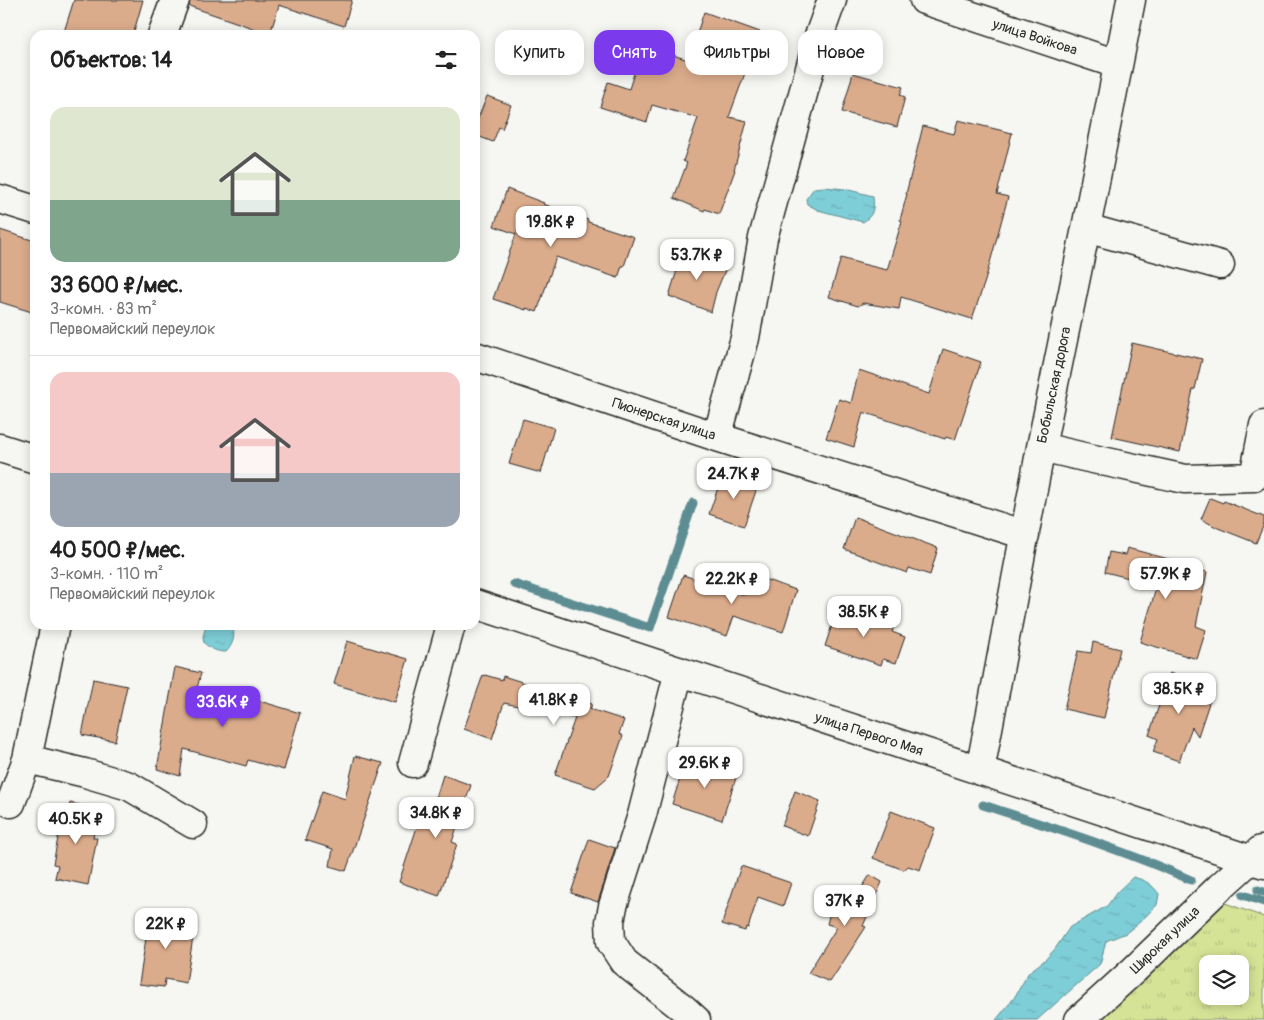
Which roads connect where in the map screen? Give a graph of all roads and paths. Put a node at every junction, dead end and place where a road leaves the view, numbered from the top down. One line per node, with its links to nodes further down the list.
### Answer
1 (175, 0): 5 (street)
2 (832, 0): 13 (street)
3 (924, 0): 6 (street, улица Войкова)
4 (1130, 0): 6 (street, Бобыльская дорога)
5 (164, 30)
6 (1117, 64): 9 (street, Бобыльская дорога)
7 (0, 199): 8 (street)
8 (30, 208)
9 (1086, 228): 10 (street); 14 (street, Бобыльская дорога)
10 (1220, 265)
11 (480, 358): 13 (street, Пионерская улица)
12 (1264, 425): 14 (street)
13 (717, 437): 17 (street, Пионерская улица)
14 (1041, 446): 17 (street, Бобыльская дорога)
15 (0, 448): 16 (street)
16 (30, 458)
17 (1025, 535): 24 (street, Бобыльская дорога)
18 (480, 606): 21 (street, улица Первого Мая)
19 (53, 630): 22 (street)
20 (450, 630): 23 (street)
21 (679, 671): 24 (street, улица Первого Мая); 28 (street)
22 (27, 759): 25 (street); 26 (street)
23 (413, 763)
24 (980, 771): 27 (street, улица Первого Мая)
25 (11, 803)
26 (193, 824)
27 (1259, 857): 29 (street, Широкая улица)
28 (696, 1020)
29 (1079, 1020)

